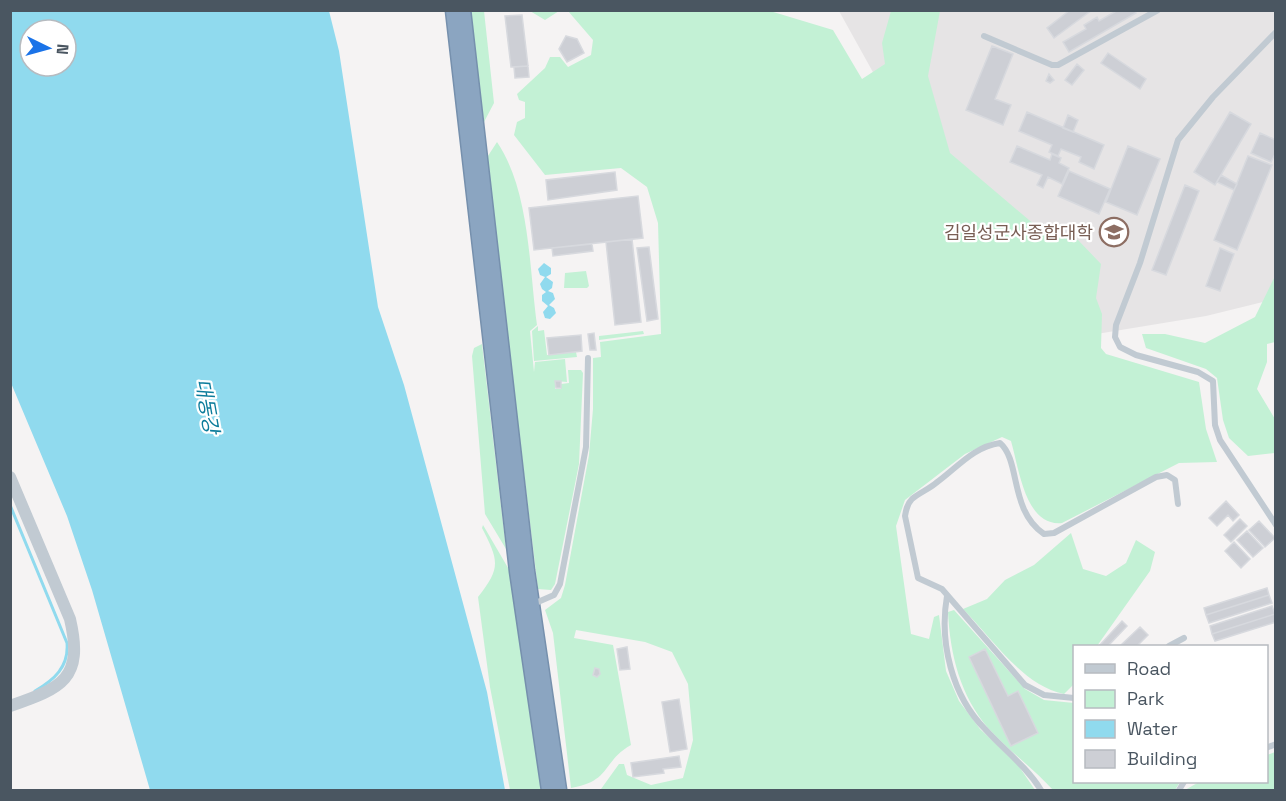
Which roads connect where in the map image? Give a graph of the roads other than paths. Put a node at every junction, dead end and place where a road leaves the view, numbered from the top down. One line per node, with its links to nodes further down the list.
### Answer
1 (458, 10): 10 (highway)
2 (1158, 10): 4 (lane)
3 (1275, 32): 8 (lane)
4 (984, 36)
5 (588, 358): 10 (lane)
6 (10, 477): 14 (street)
7 (1178, 504): 9 (lane)
8 (1275, 525)
9 (947, 596): 13 (lane); 16 (lane)
10 (528, 606): 15 (highway)
11 (1184, 638): 12 (lane)
12 (1171, 645)
13 (1073, 698)
14 (10, 706)
15 (554, 790)
16 (1041, 790)

